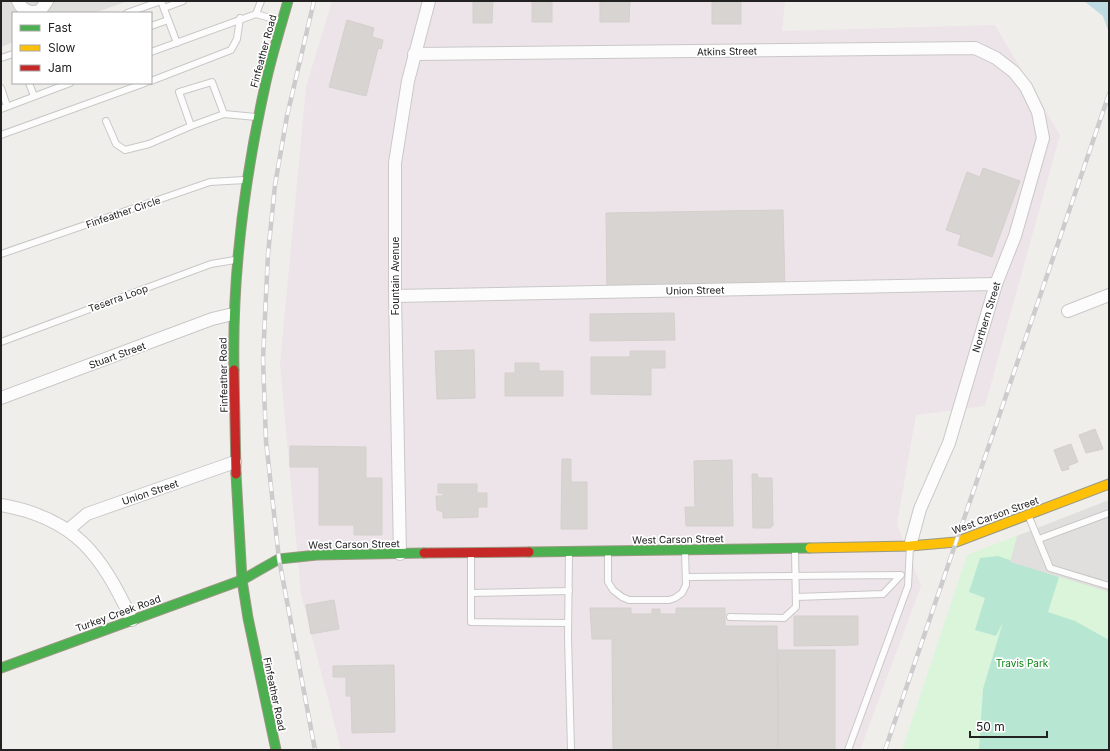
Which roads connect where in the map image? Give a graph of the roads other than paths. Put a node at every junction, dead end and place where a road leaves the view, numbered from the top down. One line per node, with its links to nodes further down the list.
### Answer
1 (18, 1): 2 (street)
2 (47, 1)
3 (161, 1): 8 (lane); 9 (lane)
4 (183, 1): 8 (lane)
5 (288, 1): 13 (street, Finfeather Road)
6 (429, 1): 18 (street, Fountain Avenue)
7 (260, 2): 10 (lane)
8 (164, 8): 12 (lane)
9 (130, 12)
10 (256, 14): 11 (lane); 13 (lane)
11 (240, 18): 15 (lane); 20 (lane)
12 (168, 20): 14 (lane); 15 (lane)
13 (283, 21): 29 (street, Finfeather Road)
14 (152, 26)
15 (177, 42): 16 (lane)
16 (152, 52)
17 (12, 54): 19 (lane)
18 (414, 54): 24 (street, Atkins Street); 38 (street, Fountain Avenue)
19 (1, 58)
20 (152, 81)
21 (29, 84): 26 (lane)
22 (142, 84): 32 (lane)
23 (60, 85): 26 (lane)
24 (1026, 87): 36 (street, Northern Street)
25 (1, 88): 27 (lane)
26 (34, 96): 27 (lane)
27 (4, 107)
28 (224, 114): 29 (lane); 31 (lane); 31 (lane)
29 (258, 117): 33 (street, Finfeather Road)
30 (106, 121): 31 (lane)
31 (191, 126)
32 (1, 135)
33 (246, 180): 34 (lane, Finfeather Circle); 35 (street, Finfeather Road)
34 (1, 254)
35 (237, 260): 40 (street, Finfeather Road); 41 (lane, Teserra Loop)
36 (996, 284): 38 (street, Union Street); 50 (street, Northern Street)
37 (1109, 295): 39 (street)
38 (395, 296): 56 (street, Fountain Avenue)
39 (1068, 311)
40 (234, 314): 42 (street, Stuart Street); 43 (street, Finfeather Road)
41 (1, 342)
42 (1, 398)
43 (235, 462): 48 (street, Union Street); 61 (street, Finfeather Road)
44 (1109, 484): 47 (street, West Carson Street)
45 (1, 505): 48 (street)
46 (1109, 513): 49 (lane)
47 (1029, 515): 49 (lane); 50 (street, West Carson Street)
48 (68, 530): 67 (street)
49 (1039, 538): 62 (lane)
50 (910, 546): 51 (street, West Carson Street); 59 (lane)
51 (794, 548): 52 (street, West Carson Street); 57 (lane)
52 (685, 550): 54 (street, West Carson Street); 60 (lane)
53 (569, 551): 54 (street, West Carson Street); 55 (street, West Carson Street); 64 (lane)
54 (608, 551): 60 (lane)
55 (471, 553): 56 (street, West Carson Street); 63 (lane)
56 (400, 554): 61 (street, West Carson Street)
57 (795, 575): 58 (lane); 60 (lane); 65 (lane)
58 (901, 575): 59 (lane); 65 (lane)
59 (910, 575): 72 (lane)
60 (687, 577)
61 (242, 580): 67 (street, Turkey Creek Road); 70 (street, Finfeather Road)
62 (1109, 586)
63 (471, 592): 64 (lane); 68 (lane)
64 (569, 592): 68 (lane)
65 (796, 597): 66 (lane)
66 (730, 617)
67 (132, 620): 69 (street, Turkey Creek Road)
68 (568, 623): 71 (lane)
69 (1, 668)
70 (276, 750)
71 (570, 750)
72 (848, 750)

